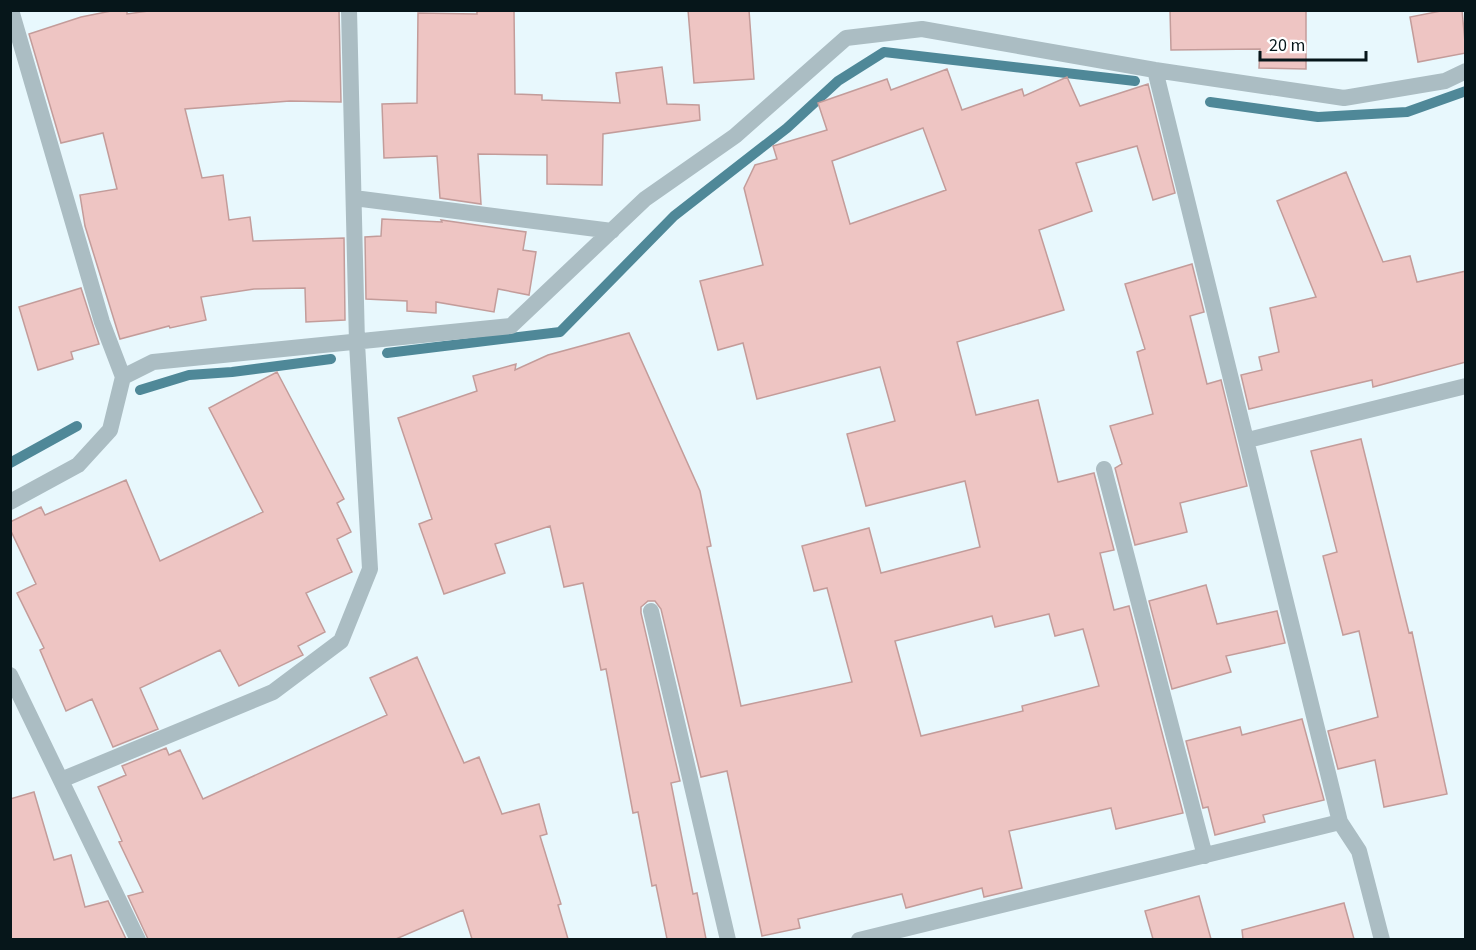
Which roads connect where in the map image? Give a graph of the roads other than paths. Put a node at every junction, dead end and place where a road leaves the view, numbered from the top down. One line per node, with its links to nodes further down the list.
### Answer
1 (11, 10): 8 (lane)
2 (349, 10): 5 (lane)
3 (1155, 70): 4 (lane); 6 (lane); 10 (lane)
4 (1466, 71)
5 (354, 198): 6 (lane); 7 (lane)
6 (612, 231): 7 (lane)
7 (357, 343): 8 (lane); 15 (lane)
8 (123, 377): 12 (lane)
9 (1466, 386): 10 (lane)
10 (1248, 440): 16 (lane)
11 (1104, 469): 17 (lane)
12 (10, 502)
13 (651, 612): 19 (lane)
14 (10, 675): 15 (lane)
15 (61, 780): 18 (lane)
16 (1340, 822): 17 (lane); 21 (lane)
17 (1205, 856): 20 (lane)
18 (138, 939)
19 (728, 939)
20 (859, 939)
21 (1382, 939)

